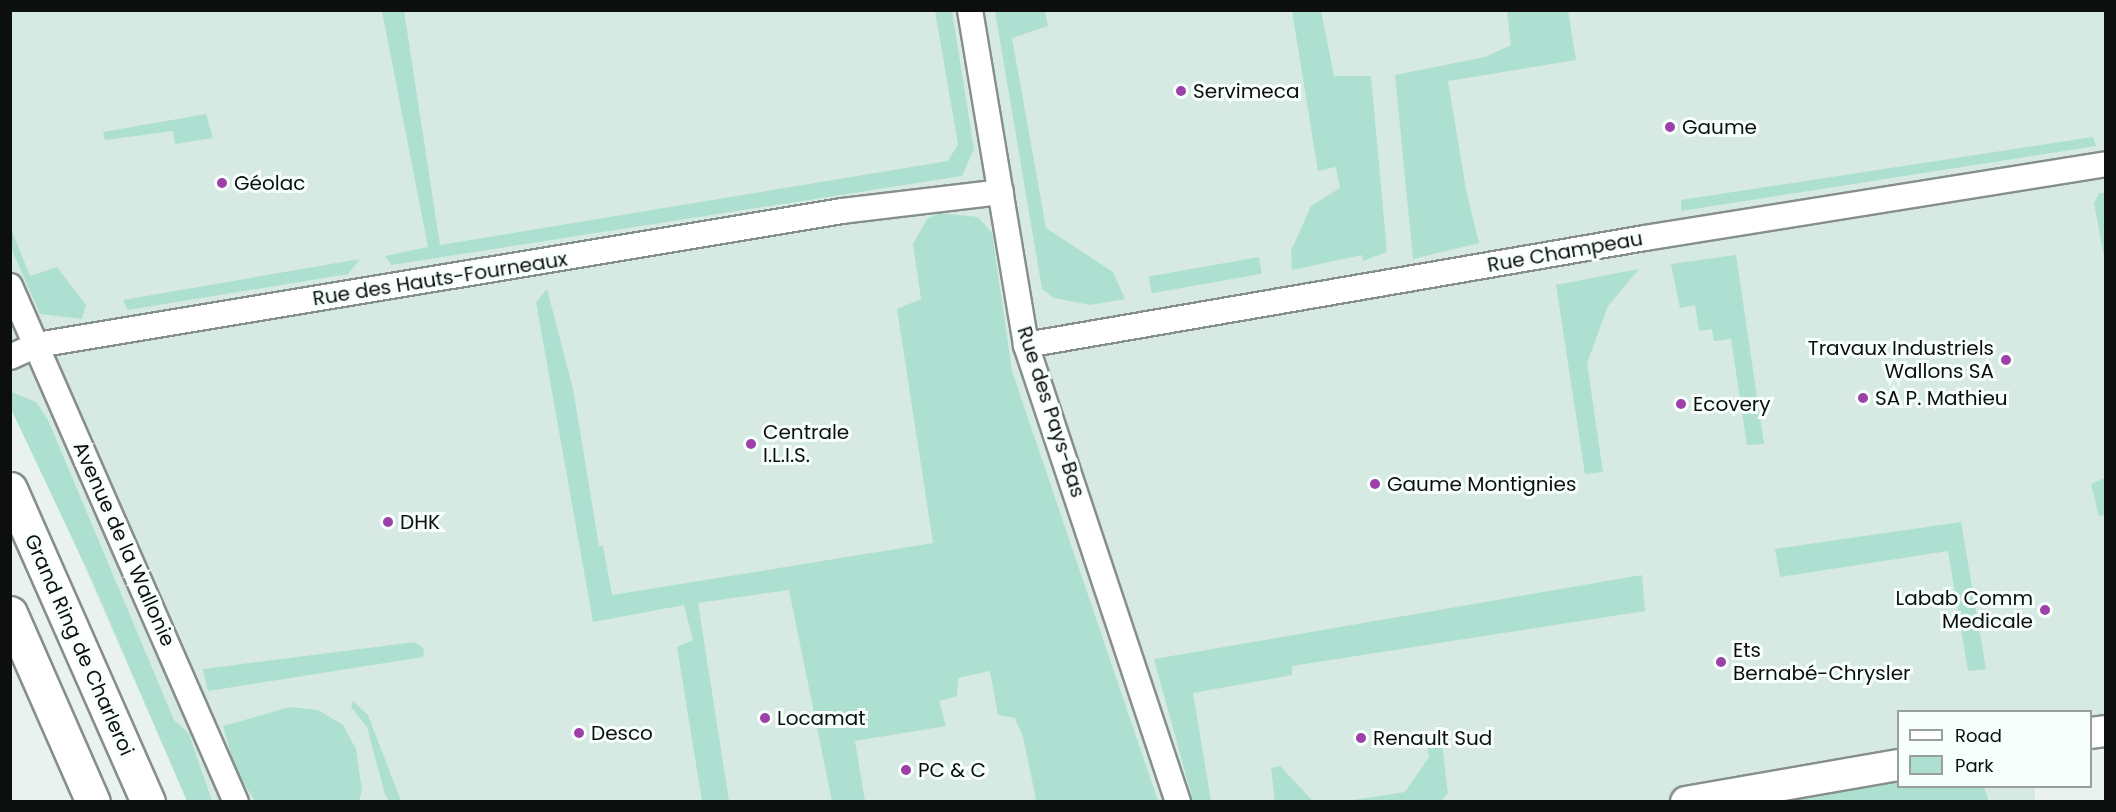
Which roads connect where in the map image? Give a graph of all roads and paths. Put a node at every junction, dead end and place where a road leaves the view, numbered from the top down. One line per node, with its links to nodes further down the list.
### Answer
1 (970, 10): 3 (street, Rue des Pays-Bas)
2 (2106, 164): 6 (street, Rue Champeau)
3 (1000, 192): 5 (street, Rue des Hauts-Fourneaux); 6 (street, Rue des Pays-Bas)
4 (10, 286): 5 (street, Avenue de la Wallonie)
5 (37, 345): 7 (street, Rue des Hauts-Fourneaux); 13 (street, Avenue de la Wallonie)
6 (1026, 345): 14 (street, Rue des Pays-Bas)
7 (10, 357)
8 (10, 489): 12 (highway, Grand Ring de Charleroi)
9 (10, 613): 11 (highway)
10 (1897, 765): 15 (main road)
11 (93, 801)
12 (148, 801)
13 (236, 801)
14 (1178, 801)
15 (1686, 801)

